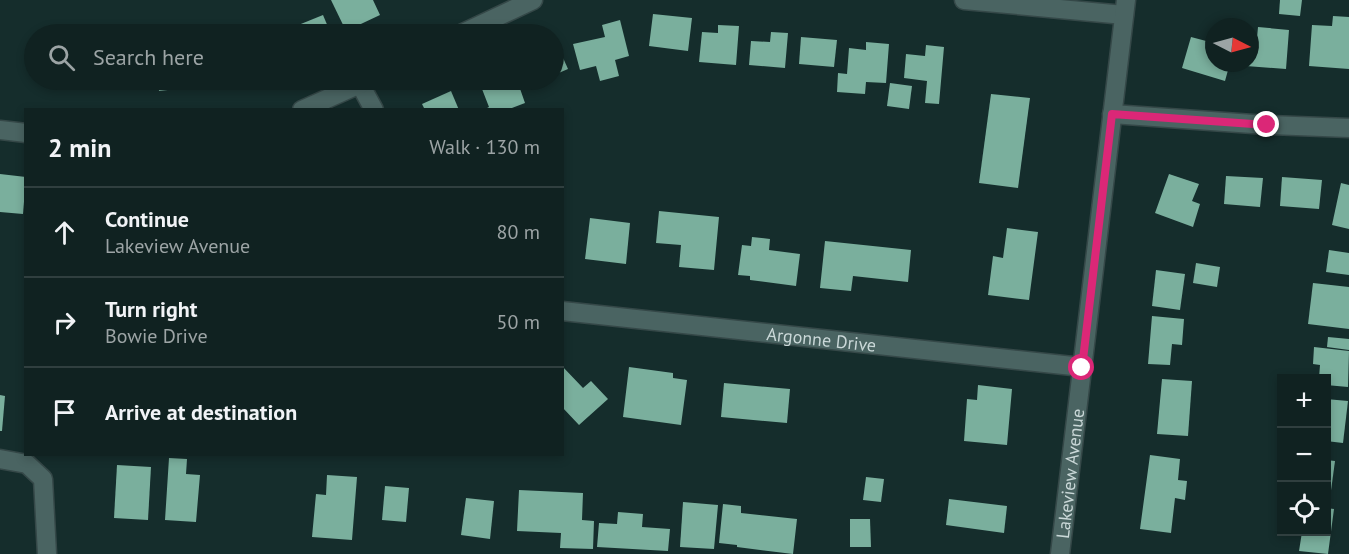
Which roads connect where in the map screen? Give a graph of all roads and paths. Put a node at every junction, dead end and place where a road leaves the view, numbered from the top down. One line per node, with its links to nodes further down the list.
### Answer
1 (532, 0): 4 (street)
2 (964, 0): 3 (street)
3 (1125, 7): 9 (street, Lakeview Avenue)
4 (482, 24)
5 (346, 90): 7 (street)
6 (367, 90): 8 (street)
7 (306, 108)
8 (373, 108)
9 (1112, 114): 10 (street); 14 (street, Lakeview Avenue)
10 (1349, 128)
11 (0, 130): 12 (street)
12 (24, 133)
13 (564, 311): 14 (street, Argonne Drive)
14 (1082, 368): 17 (street, Lakeview Avenue)
15 (0, 459): 16 (street)
16 (47, 554)
17 (1060, 554)

